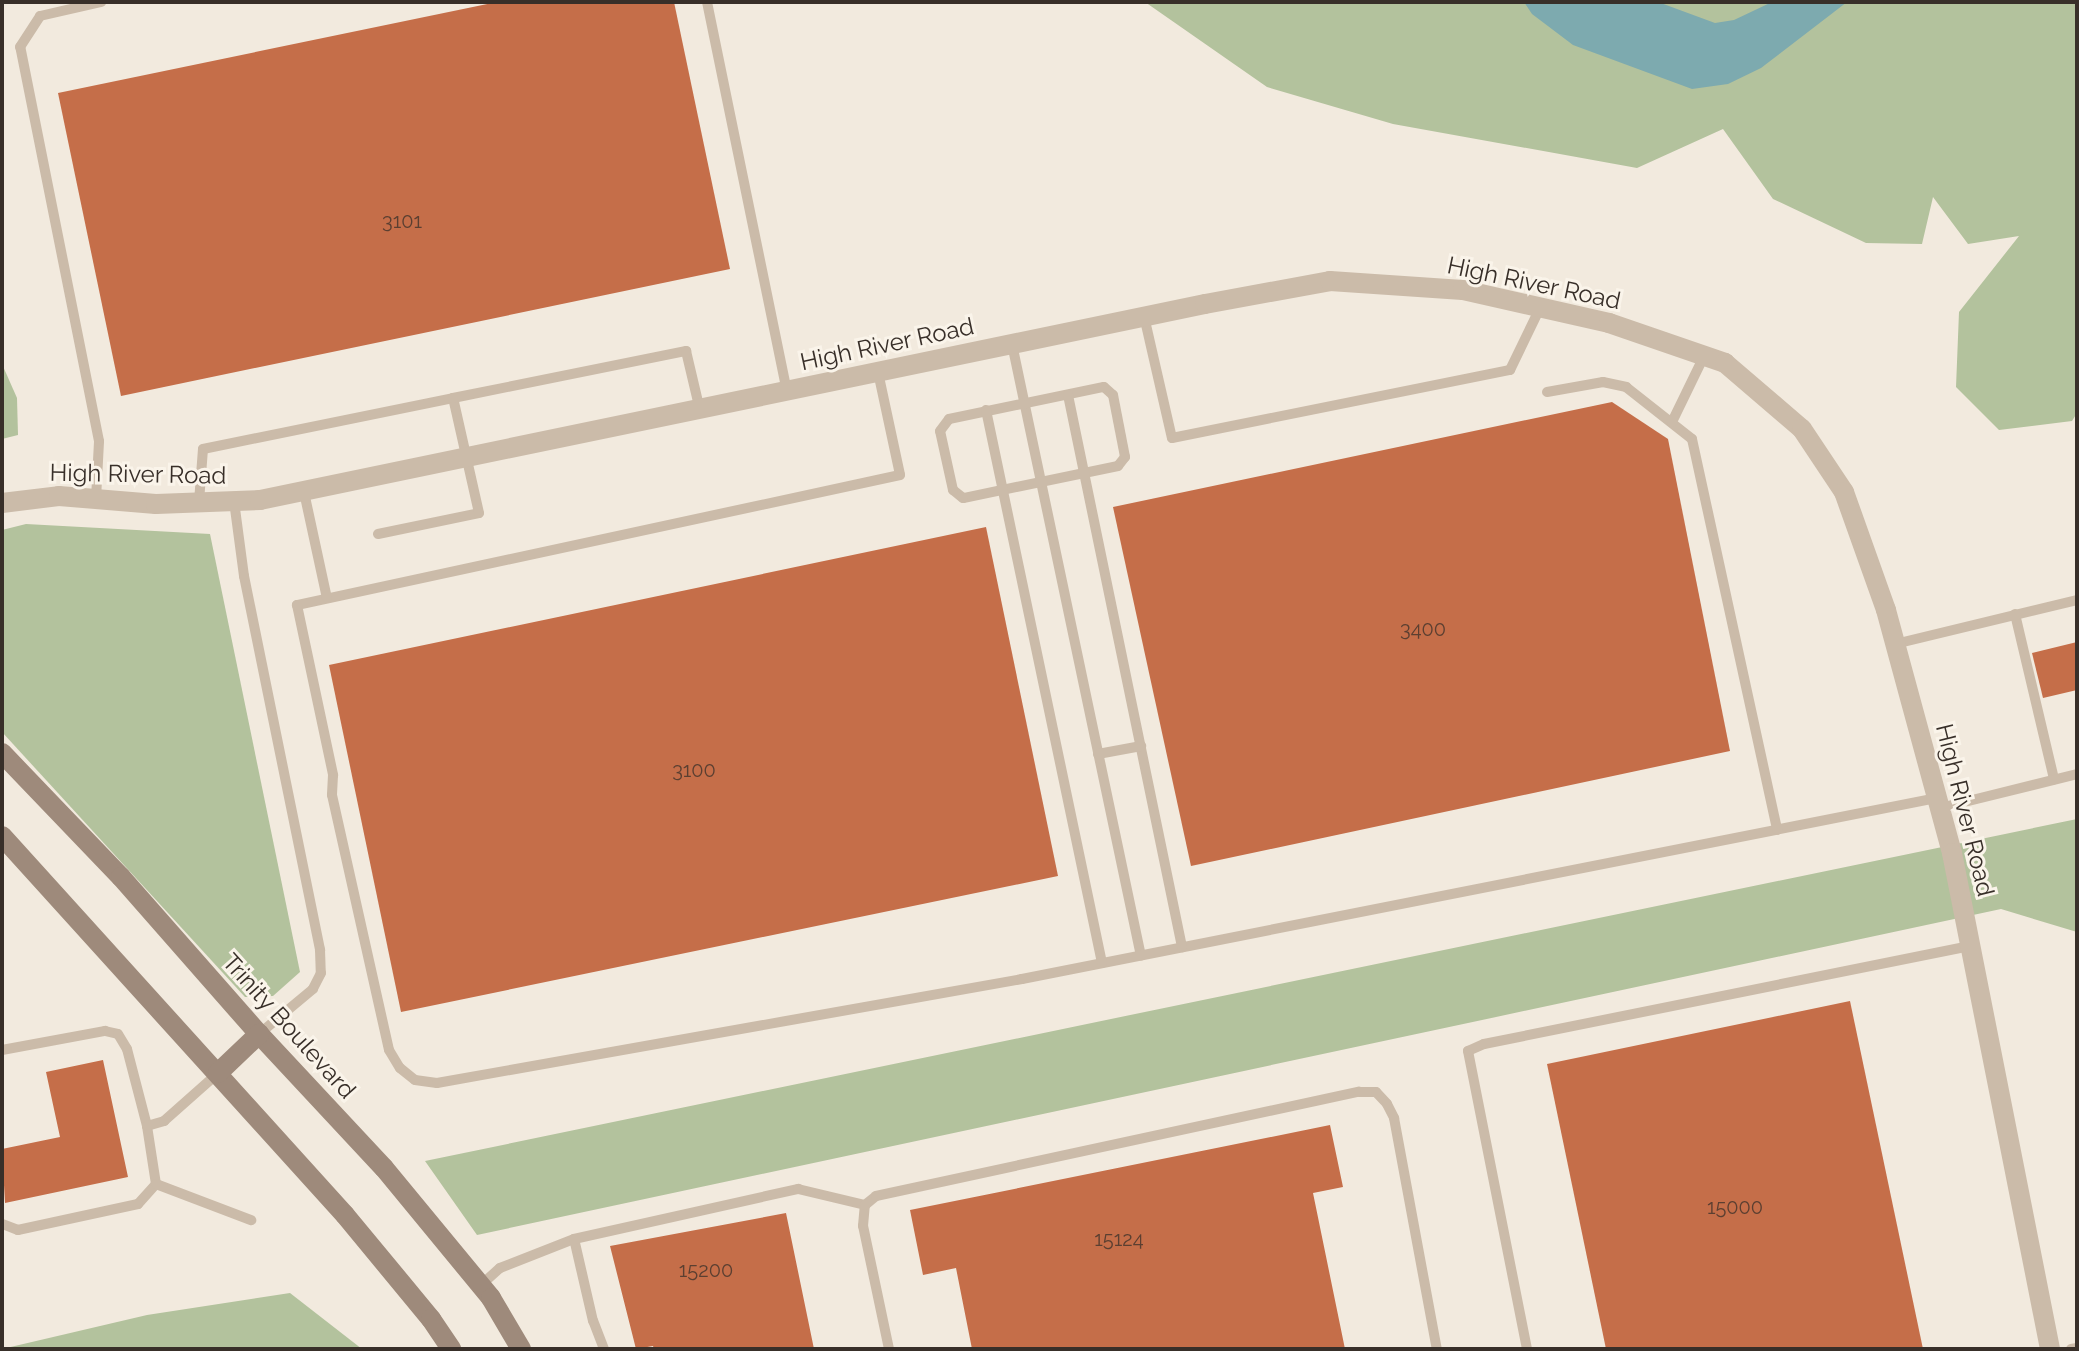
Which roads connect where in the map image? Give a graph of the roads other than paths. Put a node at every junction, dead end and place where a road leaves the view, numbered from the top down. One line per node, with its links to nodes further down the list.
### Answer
1 (101, 2): 21 (lane)
2 (707, 2): 8 (lane)
3 (1540, 308): 4 (street, High River Road); 4 (lane); 6 (street, High River Road)
4 (1144, 316): 5 (street, High River Road)
5 (1012, 344): 7 (street, High River Road); 12 (lane)
6 (1704, 356): 15 (lane); 29 (street, High River Road)
7 (878, 372): 8 (street, High River Road); 26 (lane)
8 (787, 391): 13 (street, High River Road)
9 (1547, 392): 15 (lane)
10 (1068, 395): 12 (lane); 17 (lane); 17 (lane)
11 (453, 398): 13 (lane); 16 (lane); 23 (lane)
12 (1025, 403): 14 (lane); 18 (lane)
13 (700, 410): 16 (street, High River Road)
14 (986, 410): 19 (lane); 19 (lane)
15 (1672, 422): 36 (lane)
16 (466, 459): 20 (street, High River Road); 25 (lane)
17 (1084, 473): 18 (lane); 30 (lane)
18 (1041, 482): 19 (lane); 32 (lane)
19 (1003, 490): 41 (lane)
20 (304, 492): 22 (street, High River Road); 26 (lane)
21 (96, 499): 23 (street, High River Road); 24 (street, High River Road)
22 (234, 501): 23 (street, High River Road); 42 (lane)
23 (199, 502)
24 (2, 503)
25 (378, 534)
26 (327, 598): 41 (lane)
27 (2077, 600): 28 (lane)
28 (2015, 614): 29 (lane); 34 (lane)
29 (1895, 644): 35 (street, High River Road)
30 (1141, 746): 32 (lane); 39 (lane)
31 (2, 753): 42 (main road, Trinity Boulevard)
32 (1098, 754): 40 (lane)
33 (2077, 774): 34 (lane)
34 (2054, 779): 35 (lane)
35 (1938, 803): 36 (lane); 38 (street, High River Road)
36 (1777, 830): 39 (lane)
37 (2, 836): 44 (main road)
38 (1971, 946): 58 (lane); 59 (street, High River Road)
39 (1182, 947): 40 (lane)
40 (1141, 956): 41 (lane)
41 (1102, 963)
42 (259, 1034): 44 (main road); 51 (main road, Trinity Boulevard)
43 (2, 1050): 45 (lane)
44 (218, 1073): 45 (lane); 53 (main road)
45 (147, 1126): 46 (lane)
46 (156, 1184): 48 (lane); 49 (lane)
47 (865, 1205): 50 (lane); 56 (lane); 57 (lane)
48 (251, 1220)
49 (2, 1224)
50 (574, 1239): 51 (lane); 55 (lane)
51 (481, 1285): 54 (main road, Trinity Boulevard)
52 (2077, 1348): 60 (lane)
53 (451, 1349)
54 (521, 1349)
55 (604, 1349)
56 (889, 1349)
57 (1437, 1349)
58 (1527, 1349)
59 (2050, 1349)
60 (2071, 1349)

